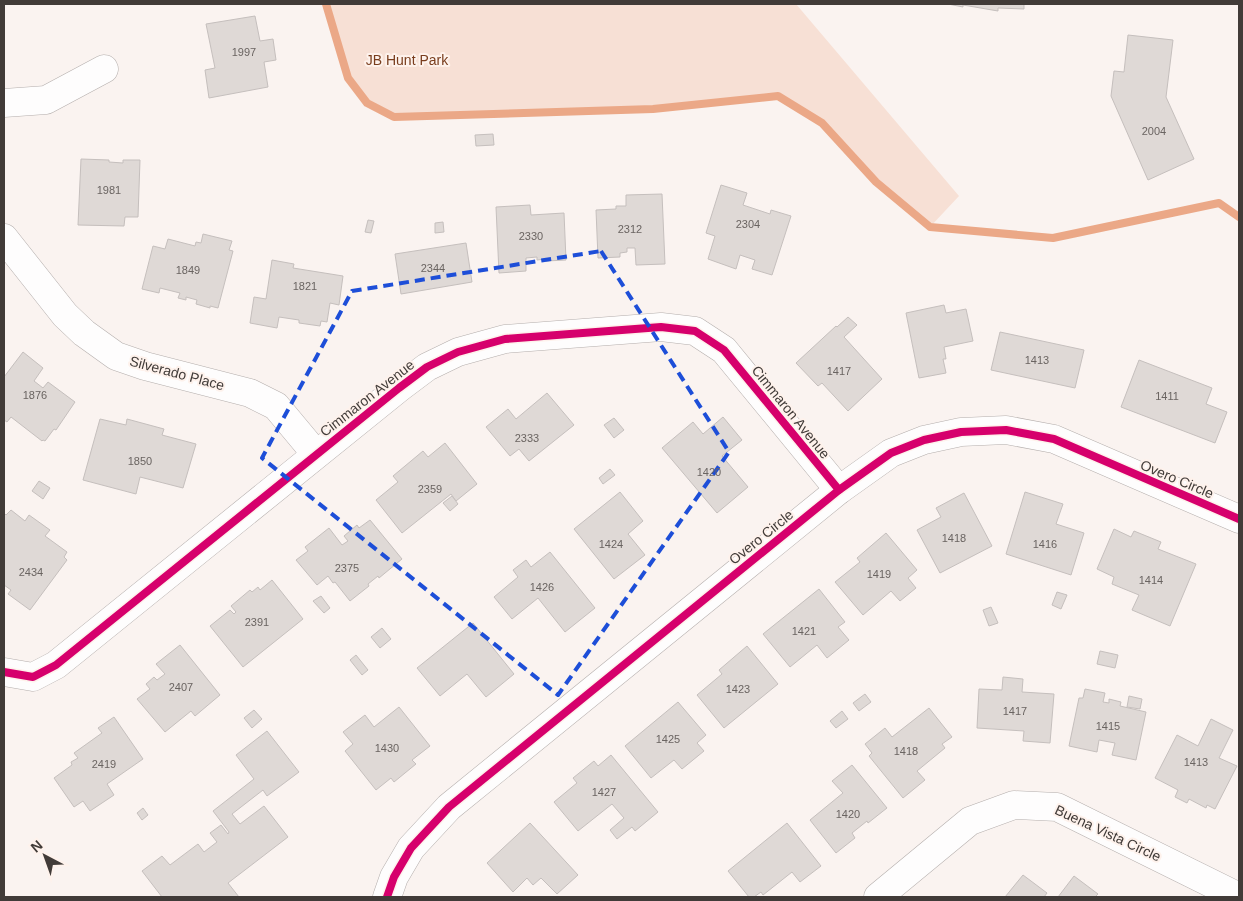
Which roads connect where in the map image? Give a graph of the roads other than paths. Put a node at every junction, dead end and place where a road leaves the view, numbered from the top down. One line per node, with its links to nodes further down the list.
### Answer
1 (104, 69): 2 (street)
2 (4, 103)
3 (4, 238): 4 (street, Silverado Place)
4 (316, 454): 5 (street, Cimmaron Avenue); 7 (street, Cimmaron Avenue)
5 (839, 490): 6 (street, Overo Circle); 9 (street, Overo Circle)
6 (1239, 519)
7 (4, 672)
8 (1239, 896): 10 (street, Buena Vista Circle)
9 (387, 897)
10 (878, 897)

